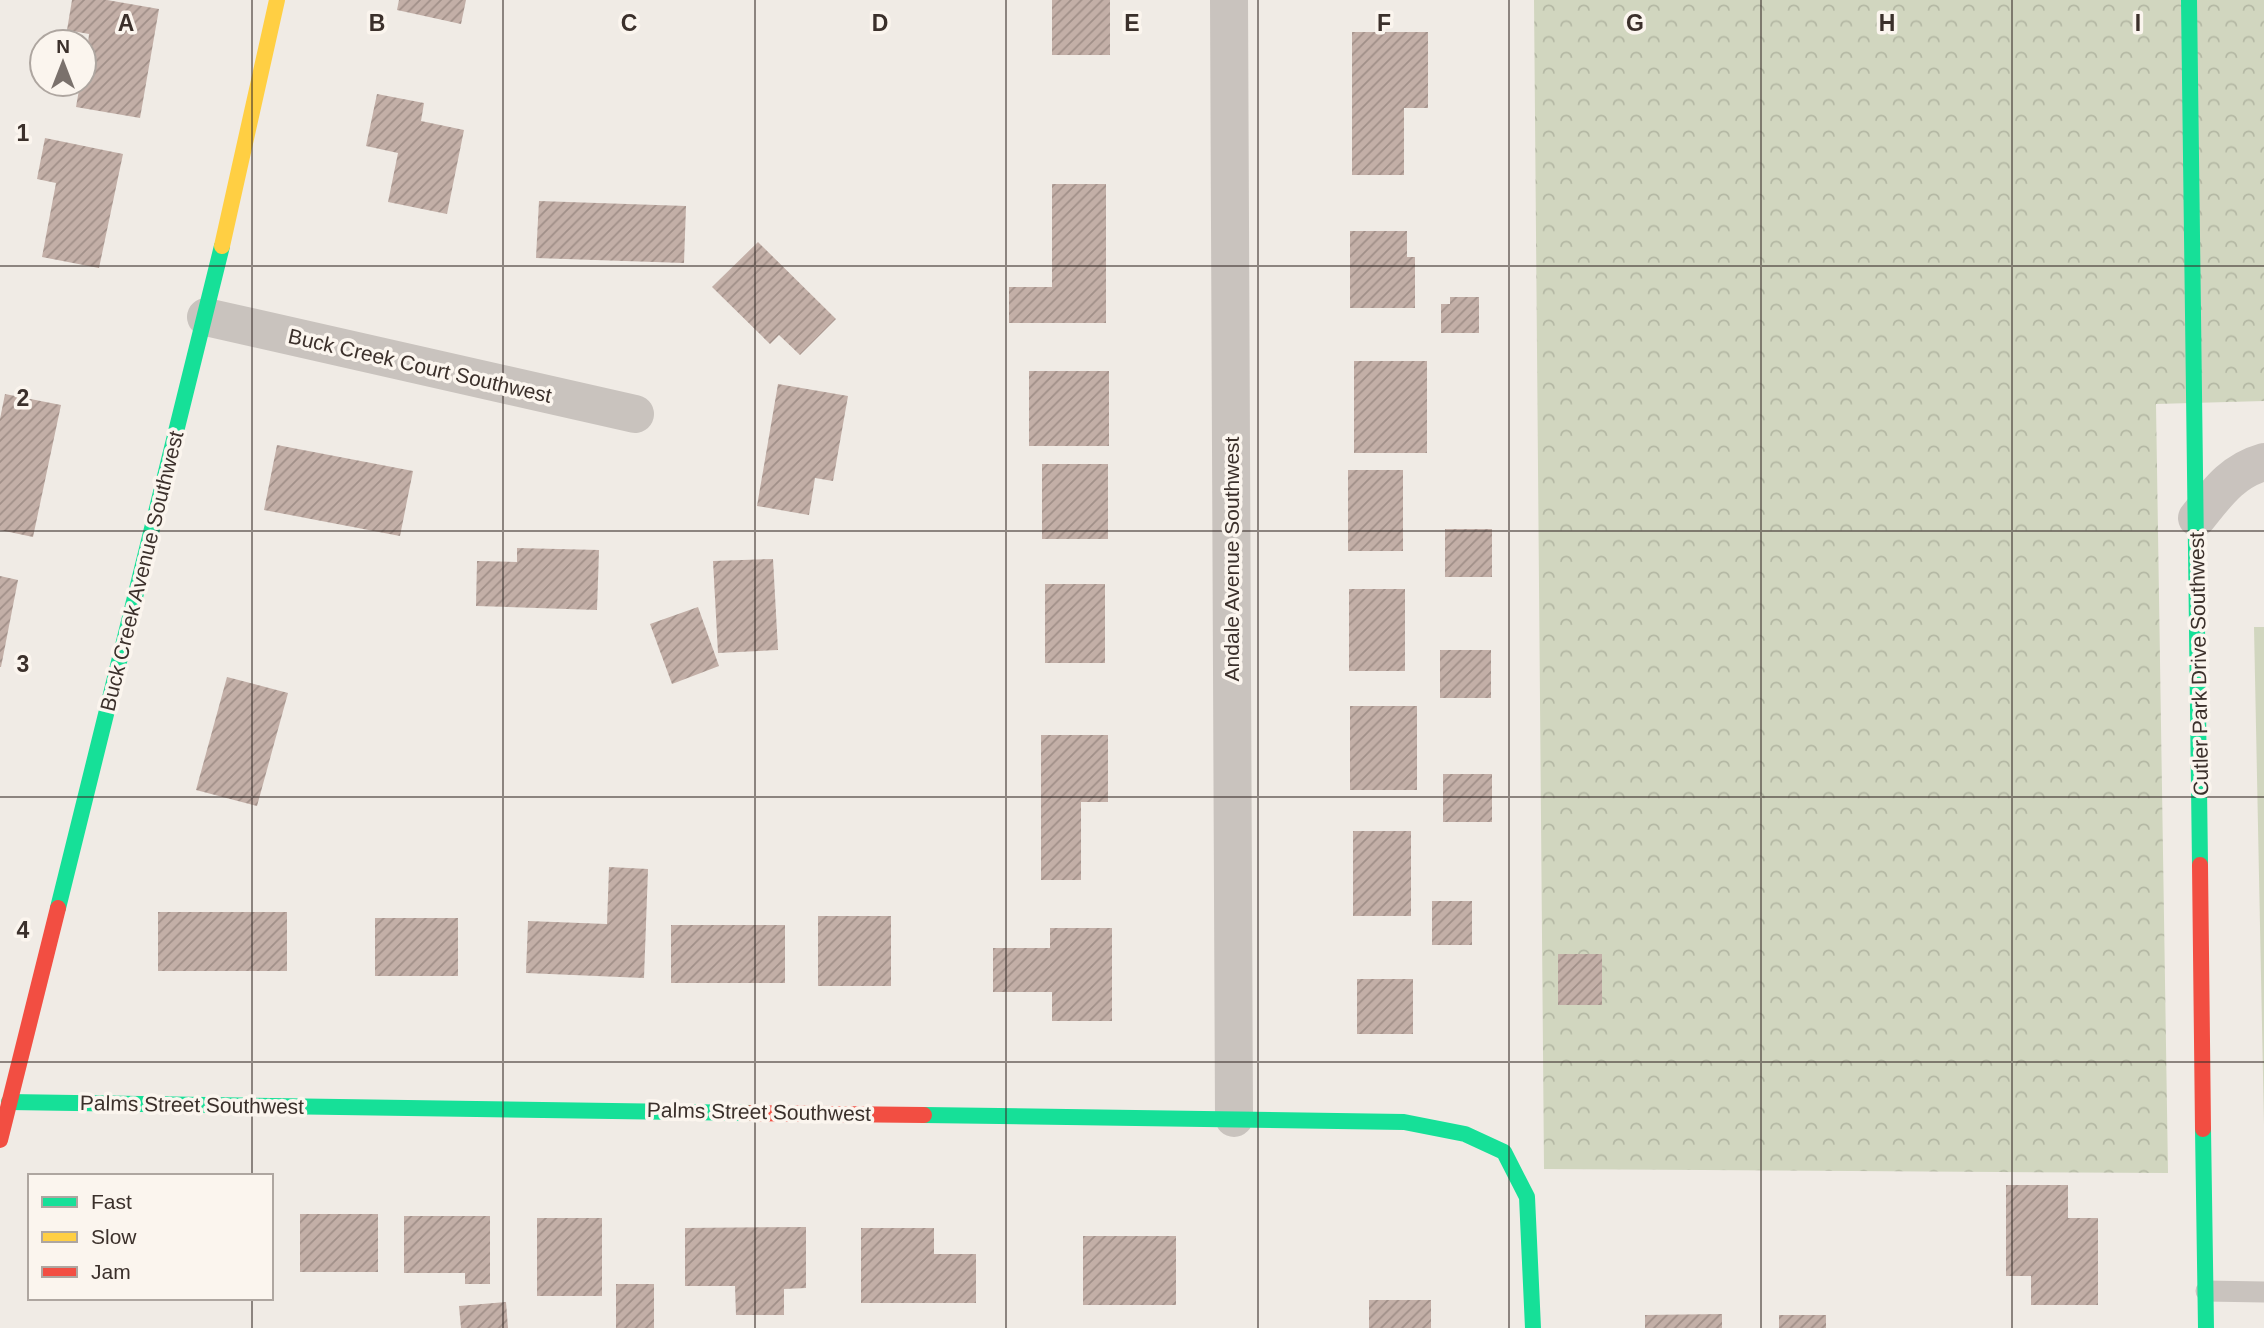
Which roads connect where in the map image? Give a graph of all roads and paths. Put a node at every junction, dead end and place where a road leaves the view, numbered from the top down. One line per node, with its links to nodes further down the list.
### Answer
1 (277, 0): 4 (street, Buck Creek Avenue Southwest)
2 (1229, 0): 9 (street, Andale Avenue Southwest)
3 (2189, 0): 7 (street, Cutler Park Drive Southwest)
4 (206, 317): 5 (street, Buck Creek Court Southwest); 8 (street, Buck Creek Avenue Southwest)
5 (635, 414)
6 (2264, 462): 7 (street)
7 (2197, 518): 11 (street, Cutler Park Drive Southwest)
8 (9, 1102): 9 (street, Palms Street Southwest); 10 (street, Buck Creek Avenue Southwest)
9 (1234, 1118): 13 (street, Palms Street Southwest)
10 (0, 1140)
11 (2206, 1291): 12 (lane); 14 (street, Cutler Park Drive Southwest)
12 (2264, 1292)
13 (1533, 1328)
14 (2206, 1328)

